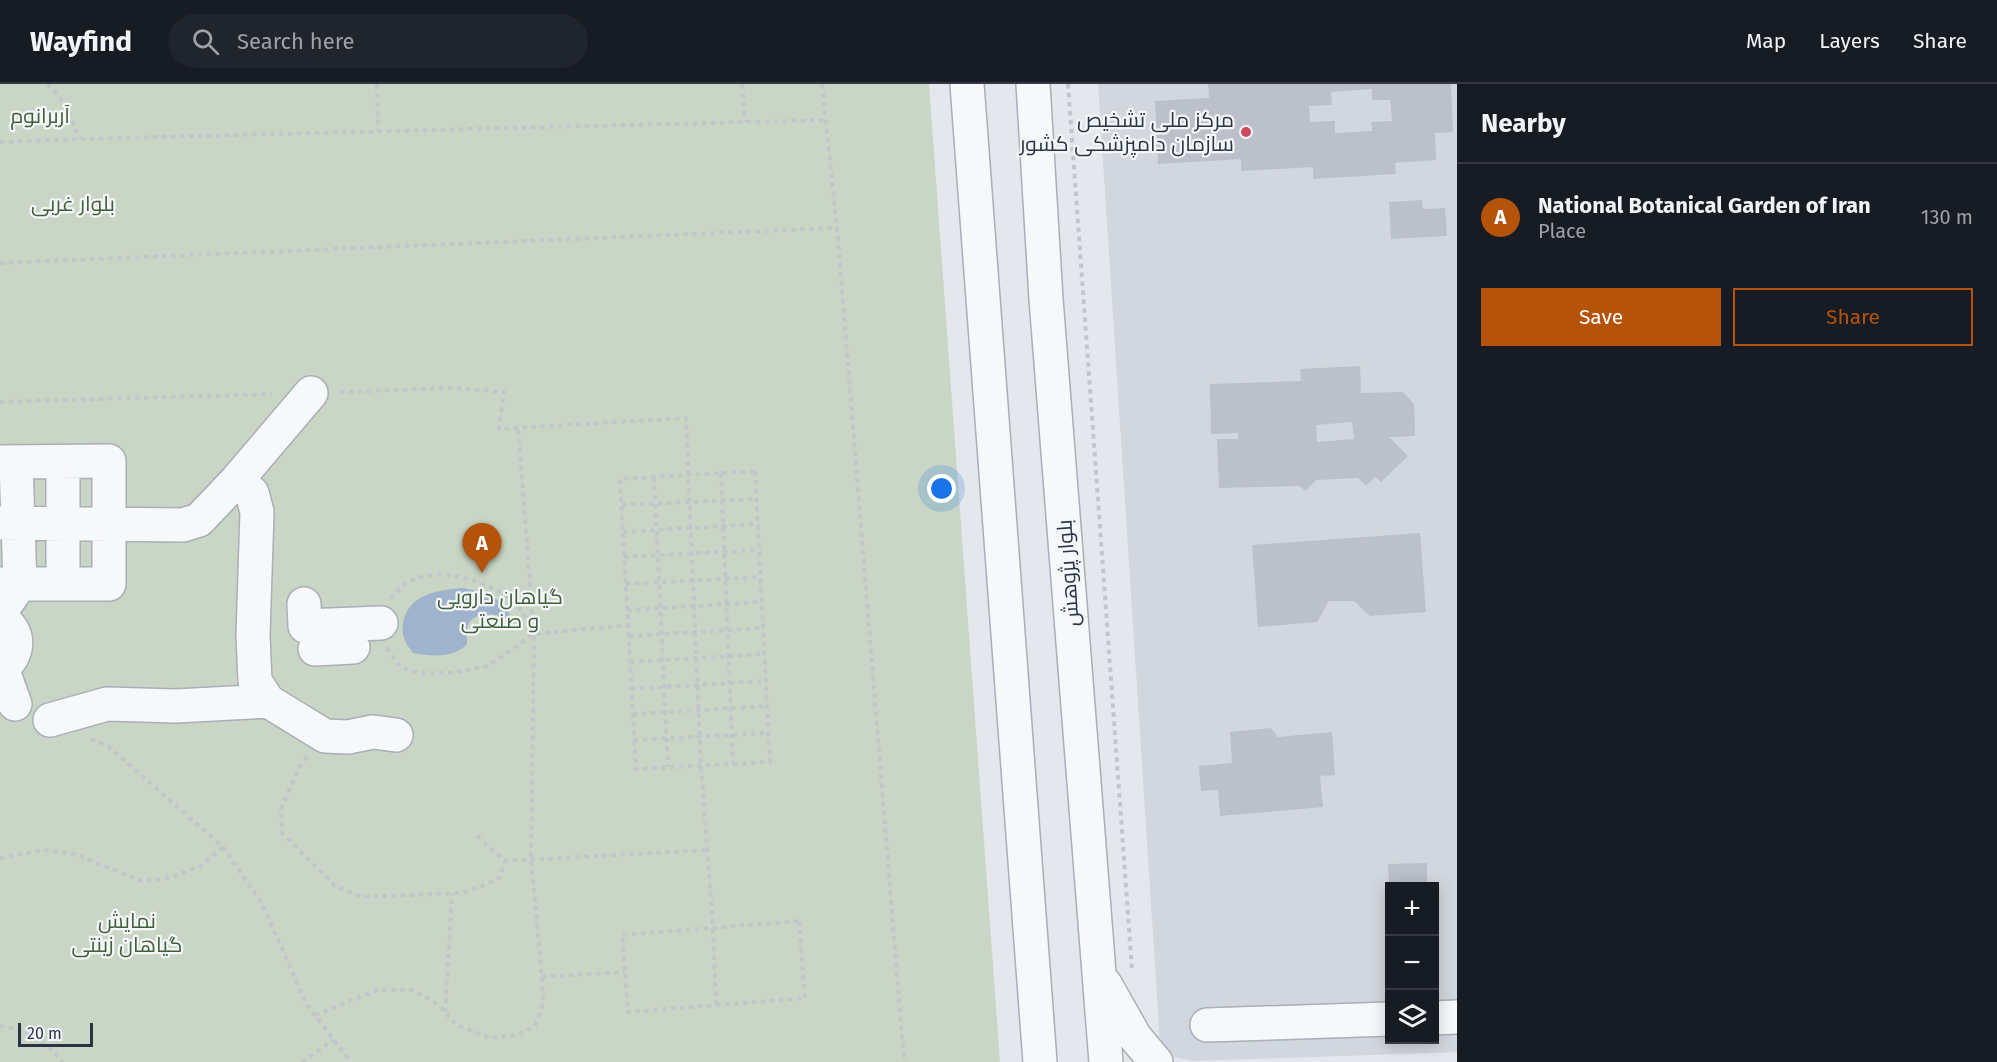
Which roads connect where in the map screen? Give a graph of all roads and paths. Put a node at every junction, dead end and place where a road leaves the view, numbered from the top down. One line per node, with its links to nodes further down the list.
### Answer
1 (47, 84): 11 (path)
2 (377, 84): 10 (path)
3 (742, 84): 9 (path)
4 (822, 84): 8 (path)
5 (967, 84): 117 (street)
6 (1033, 84): 101 (street, بلوار پژوهش)
7 (1068, 84): 103 (path)
8 (826, 120): 9 (path); 13 (path)
9 (745, 122): 10 (path)
10 (378, 131): 11 (path)
11 (79, 139): 12 (path)
12 (0, 142)
13 (837, 228): 14 (path); 116 (path)
14 (0, 263)
15 (311, 393): 16 (path); 17 (path); 22 (street)
16 (0, 402)
17 (518, 428): 20 (path); 59 (path)
18 (63, 462): 28 (street); 29 (street); 35 (street)
19 (721, 473): 20 (path); 23 (path); 24 (path)
20 (689, 475): 21 (path); 25 (path)
21 (654, 477): 26 (path); 27 (path)
22 (237, 480): 29 (street); 73 (street)
23 (756, 499): 24 (path); 30 (path)
24 (722, 501): 25 (path); 31 (path)
25 (690, 502): 26 (path); 32 (path)
26 (655, 504): 27 (path); 33 (path)
27 (622, 506): 34 (path)
28 (9, 523): 35 (street); 35 (street); 52 (street)
29 (109, 524): 35 (street); 35 (street)
30 (757, 524): 31 (path); 36 (path)
31 (723, 526): 32 (path); 37 (path)
32 (692, 528): 33 (path); 38 (path)
33 (656, 530): 34 (path); 39 (path)
34 (623, 532): 40 (path)
35 (63, 539)
36 (759, 550): 37 (path); 41 (path)
37 (724, 552): 38 (path); 42 (path)
38 (693, 554): 39 (path); 43 (path)
39 (658, 555): 40 (path); 44 (path)
40 (624, 557): 45 (path)
41 (760, 577): 42 (path); 46 (path)
42 (725, 579): 43 (path); 48 (path)
43 (694, 580): 44 (path); 49 (path)
44 (659, 582): 45 (path); 50 (path)
45 (626, 584): 51 (path)
46 (762, 602): 48 (path); 56 (path)
47 (304, 604): 54 (street)
48 (726, 604): 49 (path); 57 (path)
49 (695, 606): 50 (path); 58 (path)
50 (660, 608): 51 (path); 60 (path)
51 (627, 610): 55 (path)
52 (0, 613)
53 (0, 619): 67 (street)
54 (381, 623): 59 (path); 59 (path)
55 (628, 626): 59 (path); 61 (path)
56 (763, 628): 57 (path); 62 (path)
57 (727, 630): 58 (path); 63 (path)
58 (696, 631): 60 (path); 64 (path)
59 (534, 634): 96 (path)
60 (661, 634): 61 (path); 65 (path)
61 (629, 636): 66 (path)
62 (765, 654): 63 (path); 68 (path)
63 (728, 656): 64 (path); 69 (path)
64 (697, 658): 65 (path); 70 (path)
65 (663, 660): 66 (path); 71 (path)
66 (630, 662): 72 (path)
67 (1, 668): 74 (street)
68 (766, 681): 69 (path); 75 (path)
69 (729, 683): 70 (path); 76 (path)
70 (698, 685): 71 (path); 77 (path)
71 (664, 687): 72 (path); 78 (path)
72 (632, 688): 79 (path)
73 (268, 701): 80 (street); 84 (street)
74 (15, 704)
75 (767, 706): 76 (path); 81 (path)
76 (730, 708): 77 (path); 83 (path)
77 (699, 710): 78 (path); 85 (path)
78 (665, 711): 79 (path); 87 (path)
79 (633, 714): 88 (path)
80 (50, 720)
81 (769, 734): 83 (path); 89 (path)
82 (396, 735): 84 (street)
83 (731, 735): 85 (path); 89 (path)
84 (325, 736): 98 (path)
85 (700, 737): 87 (path); 90 (path)
86 (89, 738): 93 (path)
87 (666, 738): 88 (path); 91 (path)
88 (634, 740): 91 (path)
89 (733, 764): 90 (path)
90 (701, 765): 91 (path); 94 (path)
91 (668, 767)
92 (477, 836): 97 (path)
93 (223, 847): 95 (path); 106 (path)
94 (707, 850): 96 (path); 99 (path)
95 (0, 858)
96 (531, 860): 97 (path); 102 (path)
97 (505, 861): 98 (path)
98 (452, 894): 105 (path)
99 (713, 928): 100 (path); 104 (path); 104 (path)
100 (625, 972): 102 (path); 104 (path)
101 (1099, 974): 118 (street, بلوار پژوهش); 119 (street)
102 (542, 977): 105 (path)
103 (1132, 979)
104 (716, 1005)
105 (445, 1012): 106 (path)
106 (315, 1015): 112 (path)
107 (1457, 1017): 108 (street)
108 (1439, 1018)
109 (1385, 1019): 110 (street)
110 (1207, 1025)
111 (0, 1026): 113 (path)
112 (334, 1040): 114 (path); 115 (path)
113 (63, 1062)
114 (302, 1062)
115 (351, 1062)
116 (904, 1062)
117 (1040, 1062)
118 (1106, 1062)
119 (1156, 1062)

